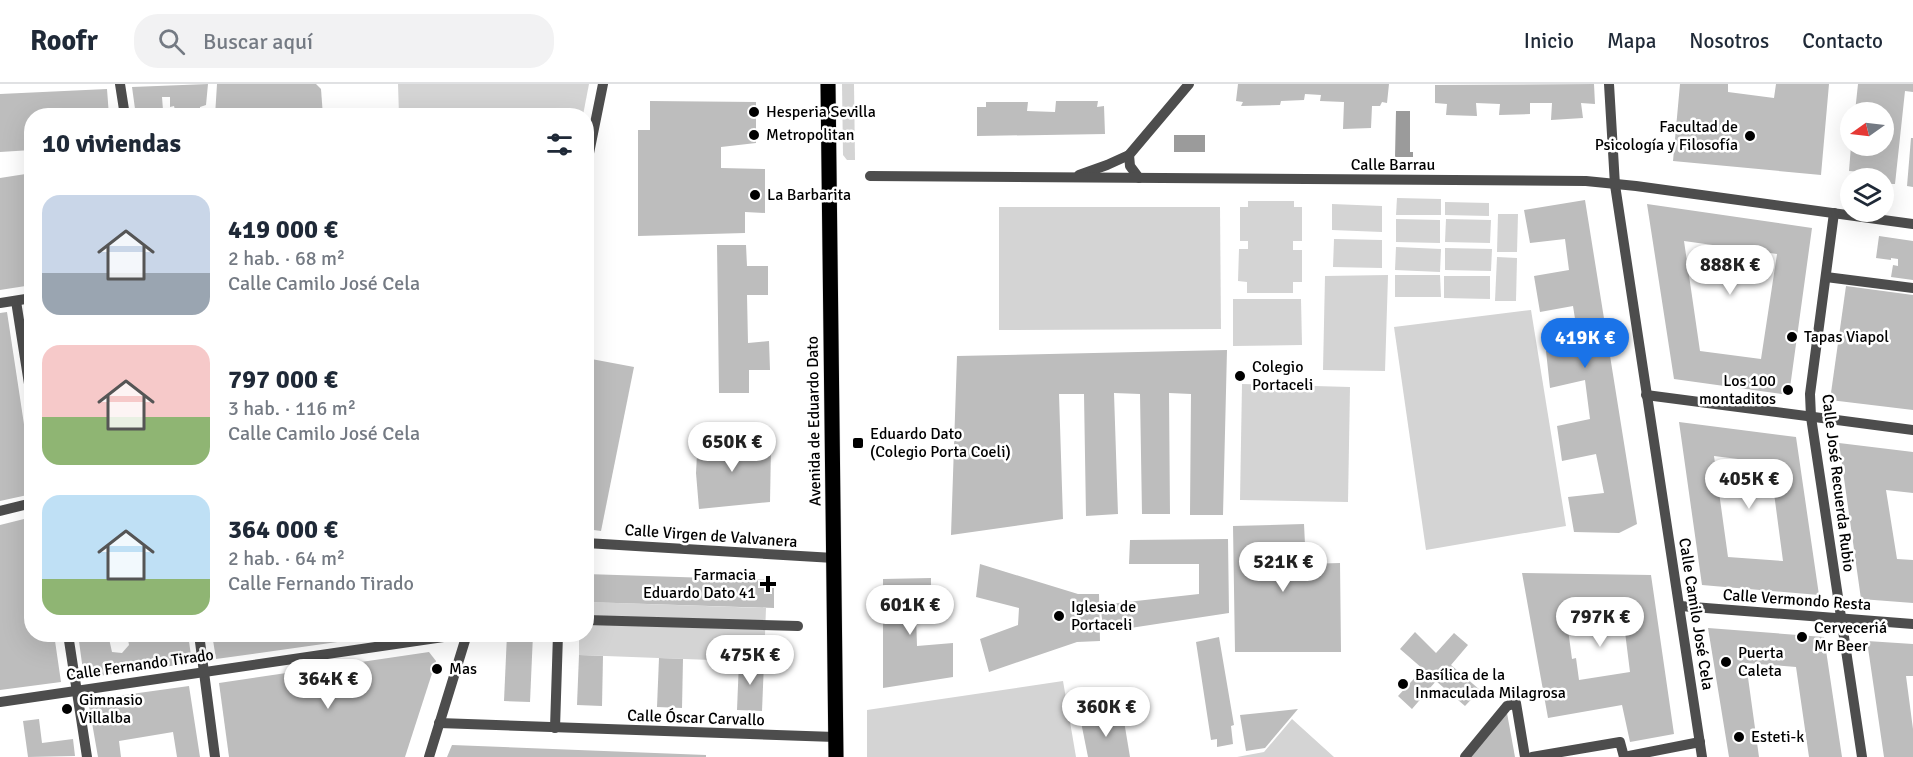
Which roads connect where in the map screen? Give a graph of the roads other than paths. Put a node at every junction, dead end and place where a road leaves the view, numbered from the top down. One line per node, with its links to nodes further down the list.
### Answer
1 (120, 84): 6 (street)
2 (603, 84): 7 (street)
3 (828, 84): 27 (main road, Avenida de Eduardo Dato)
4 (1189, 84): 8 (street)
5 (1609, 84): 12 (street, Calle Camilo José Cela)
6 (124, 108)
7 (594, 128)
8 (1129, 155): 10 (street); 11 (street)
9 (870, 176): 10 (street, Calle Barrau)
10 (1070, 178): 11 (street, Calle Barrau)
11 (1139, 178): 12 (street, Calle Barrau)
12 (1615, 185): 13 (street, Calle Barrau); 21 (street, Calle Camilo José Cela)
13 (1834, 213): 14 (street, Calle Barrau); 15 (street, Calle José Recuerda Rubio)
14 (1913, 224)
15 (1826, 277): 16 (street); 22 (street, Calle José Recuerda Rubio)
16 (1913, 288)
17 (24, 300): 18 (street)
18 (16, 301): 19 (street); 20 (street)
19 (0, 303)
20 (24, 352)
21 (1646, 395): 22 (street); 28 (street, Calle Camilo José Cela)
22 (1811, 417): 23 (street); 29 (street, Calle José Recuerda Rubio)
23 (1913, 430)
24 (24, 505): 25 (street)
25 (0, 511)
26 (594, 543): 27 (street, Calle Virgen de Valvanera)
27 (834, 558): 43 (main road, Avenida de Eduardo Dato)
28 (1680, 606): 29 (street, Calle Vermondo Resta); 44 (street, Calle Camilo José Cela)
29 (1841, 618): 31 (street, Calle Vermondo Resta); 54 (street, Calle José Recuerda Rubio)
30 (594, 620): 32 (street)
31 (1913, 624)
32 (798, 626)
33 (69, 642): 39 (street)
34 (200, 642): 38 (street)
35 (408, 642): 38 (street, Calle Fernando Tirado)
36 (463, 642): 41 (street)
37 (558, 642): 42 (street)
38 (203, 671): 39 (street, Calle Fernando Tirado); 46 (street)
39 (76, 690): 40 (street, Calle Fernando Tirado); 45 (street)
40 (0, 702)
41 (439, 723): 42 (street, Calle Óscar Carvallo); 47 (street)
42 (555, 728): 43 (street, Calle Óscar Carvallo)
43 (836, 737): 48 (main road, Avenida de Eduardo Dato)
44 (1700, 742): 52 (street); 53 (street, Calle Camilo José Cela)
45 (87, 757)
46 (215, 757)
47 (429, 757)
48 (836, 757)
49 (1465, 757): 50 (street)
50 (1526, 757)
51 (1532, 757): 52 (street)
52 (1624, 757)
53 (1702, 757)
54 (1862, 757)

